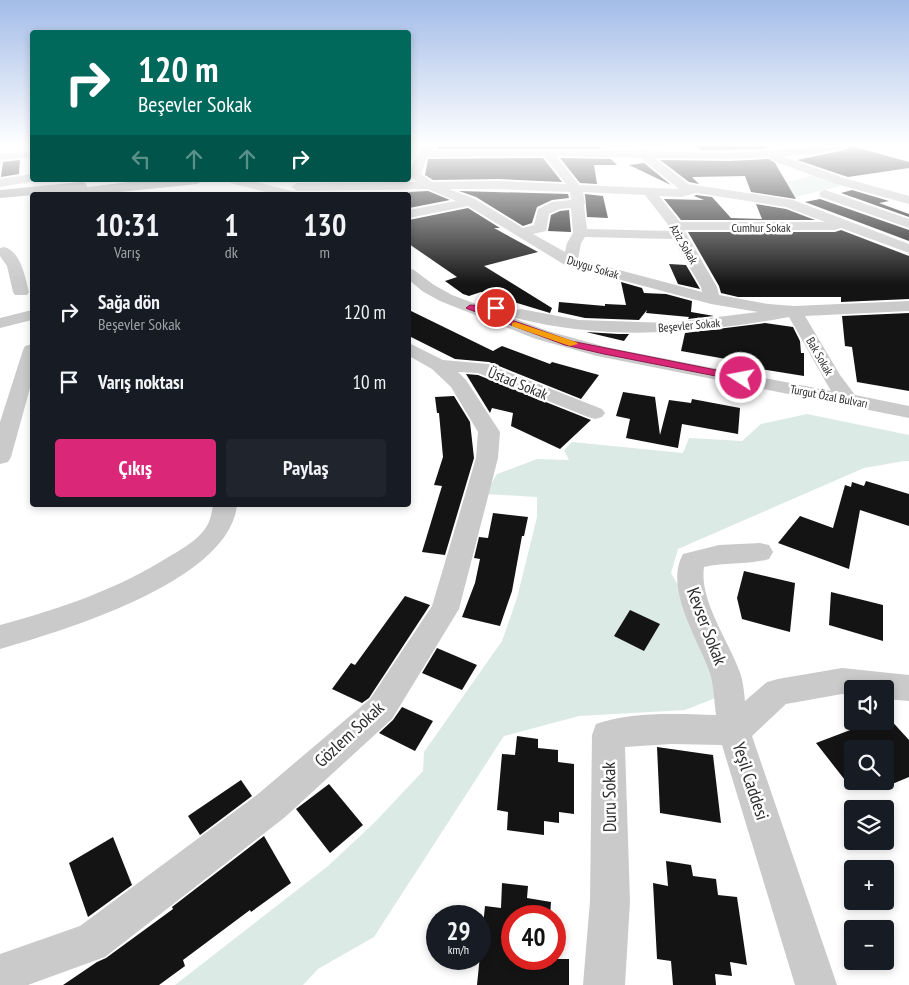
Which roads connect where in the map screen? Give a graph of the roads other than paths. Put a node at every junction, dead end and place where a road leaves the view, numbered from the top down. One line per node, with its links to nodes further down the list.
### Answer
1 (18, 192): 10 (main road)
2 (445, 192): 15 (street, Duygu Sokak)
3 (549, 192): 11 (street)
4 (575, 192): 11 (street)
5 (649, 192): 6 (street); 11 (street); 21 (street, Aziz Sokak)
6 (686, 192)
7 (710, 192): 16 (street)
8 (835, 192): 12 (street)
9 (886, 192): 14 (street)
10 (0, 194)
11 (578, 196): 22 (street); 23 (street)
12 (816, 196): 16 (street); 19 (street)
13 (30, 200): 17 (main road)
14 (909, 200)
15 (470, 202): 18 (street); 22 (street, Duygu Sokak)
16 (788, 203): 20 (street)
17 (0, 206)
18 (411, 214)
19 (909, 224)
20 (846, 226): 21 (street, Cumhur Sokak); 24 (street)
21 (677, 231): 23 (street, Cumhur Sokak); 33 (street, Aziz Sokak)
22 (520, 233): 27 (street, Duygu Sokak)
23 (580, 233): 27 (street)
24 (909, 249)
25 (4, 251): 28 (street)
26 (411, 259): 32 (street)
27 (570, 262): 33 (street, Duygu Sokak)
28 (8, 267): 31 (street)
29 (411, 275): 32 (street, Turgut Özal Bulvarı)
30 (411, 291): 45 (street, Turgut Özal Bulvarı)
31 (20, 292)
32 (451, 299): 35 (street, Turgut Özal Bulvarı)
33 (711, 299): 36 (street, Duygu Sokak)
34 (909, 306): 36 (street, Beşevler Sokak)
35 (470, 308): 36 (street, Beşevler Sokak); 42 (street, Turgut Özal Bulvarı)
36 (794, 310): 42 (street, Bak Sokak)
37 (30, 316): 38 (street)
38 (0, 323)
39 (411, 350): 41 (street, Gözlem Sokak)
40 (30, 357): 46 (street)
41 (439, 365): 44 (street, Üstad Sokak); 52 (street, Gözlem Sokak)
42 (848, 400): 43 (street, Turgut Özal Bulvarı)
43 (909, 412)
44 (595, 413)
45 (909, 425)
46 (0, 457)
47 (225, 507): 49 (street)
48 (760, 552): 51 (street, Kevser Sokak)
49 (0, 637)
50 (906, 690): 51 (street, Yeşil Caddesi)
51 (734, 731): 53 (street, Duru Sokak); 54 (street, Yeşil Caddesi)
52 (0, 978)
53 (604, 985)
54 (816, 985)

